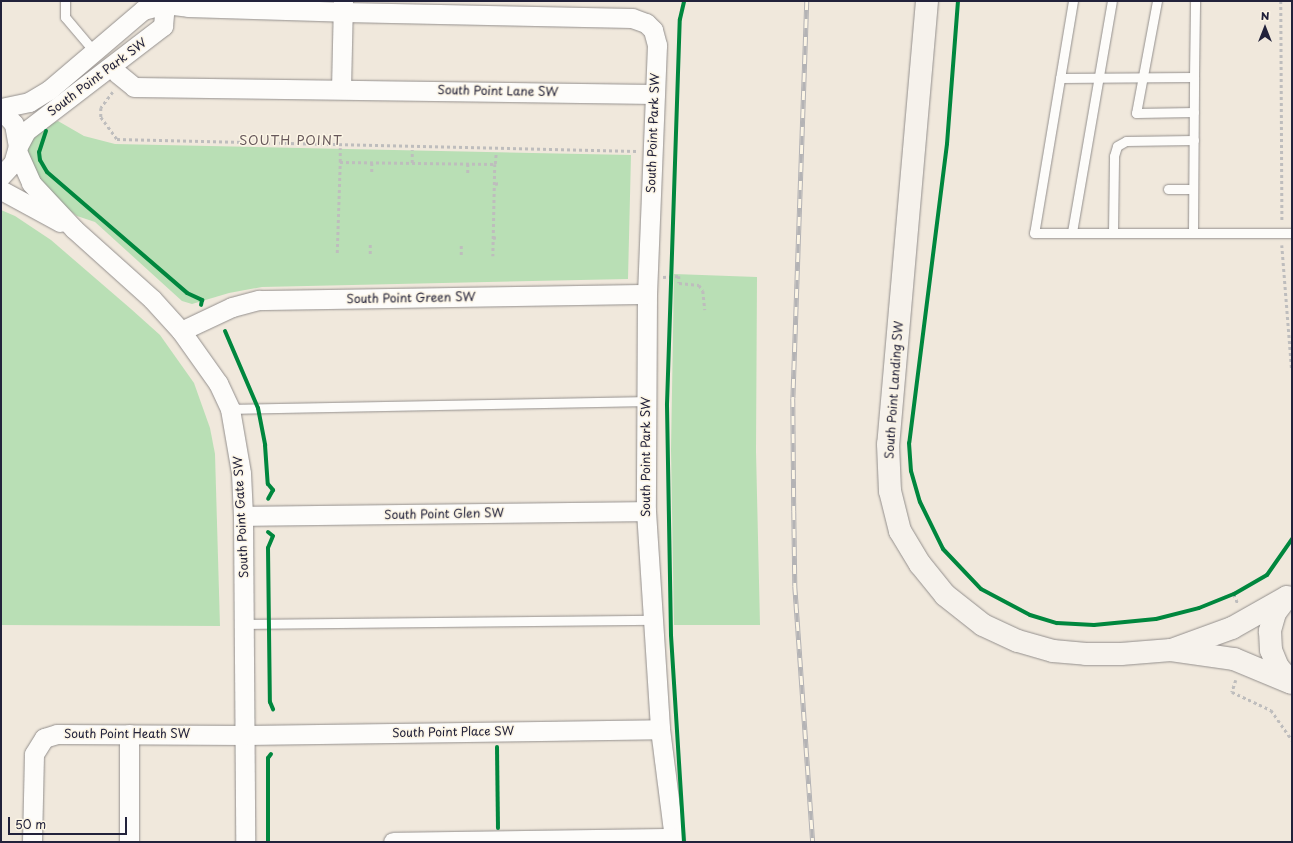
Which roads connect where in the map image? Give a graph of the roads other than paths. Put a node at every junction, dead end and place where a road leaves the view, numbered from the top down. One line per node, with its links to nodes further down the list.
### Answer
1 (65, 1): 9 (lane)
2 (927, 1): 39 (main road, South Point Landing SW)
3 (1073, 1): 11 (lane)
4 (1112, 1): 14 (lane)
5 (1157, 1): 12 (lane)
6 (1195, 1): 13 (lane)
7 (165, 2): 8 (street, South Point Park SW); 9 (street, South Point Park SW); 20 (street, South Point Park SW)
8 (343, 6): 15 (street); 16 (street, South Point Park SW)
9 (93, 50): 17 (street, South Point Park SW)
10 (121, 77): 15 (street, South Point Lane SW)
11 (1060, 78): 14 (lane); 26 (lane)
12 (1142, 78): 13 (lane); 14 (lane); 18 (lane)
13 (1194, 78): 18 (lane)
14 (1099, 79): 26 (lane)
15 (341, 89): 16 (street, South Point Lane SW)
16 (655, 94): 30 (street, South Point Park SW)
17 (1, 109): 20 (street, South Point Gate SW)
18 (1194, 112): 19 (lane)
19 (1194, 140): 23 (lane); 27 (lane)
20 (18, 148): 21 (street, South Point Park SW); 25 (street, South Point Gate SW)
21 (1, 176)
22 (1168, 189): 23 (lane)
23 (1193, 189): 28 (lane)
24 (1, 190): 25 (street, South Point Gate SW)
25 (74, 230): 31 (street, South Point Gate SW)
26 (1072, 232): 27 (lane)
27 (1113, 232): 28 (lane)
28 (1193, 232): 29 (lane)
29 (1292, 233)
30 (647, 294): 31 (street, South Point Green SW); 32 (street, South Point Park SW)
31 (181, 331): 33 (street, South Point Gate SW)
32 (646, 401): 33 (lane); 34 (street, South Point Park SW)
33 (230, 409): 35 (street, South Point Gate SW)
34 (646, 510): 35 (street, South Point Glen SW); 37 (street, South Point Park SW)
35 (243, 516): 38 (street, South Point Gate SW)
36 (1289, 595): 39 (main road, South Point Landing SW); 40 (main road)
37 (652, 620): 38 (lane); 41 (street, South Point Park SW)
38 (245, 624): 43 (street, South Point Gate SW)
39 (1171, 650): 40 (main road, South Point Landing SW)
40 (1291, 683)
41 (660, 728): 43 (street, South Point Place SW); 47 (street, South Point Park SW)
42 (129, 734): 43 (street, South Point Heath SW); 44 (street, South Point Heath SW); 45 (street)
43 (246, 735): 46 (street, South Point Gate SW)
44 (32, 842)
45 (129, 842)
46 (245, 842)
47 (393, 842)

